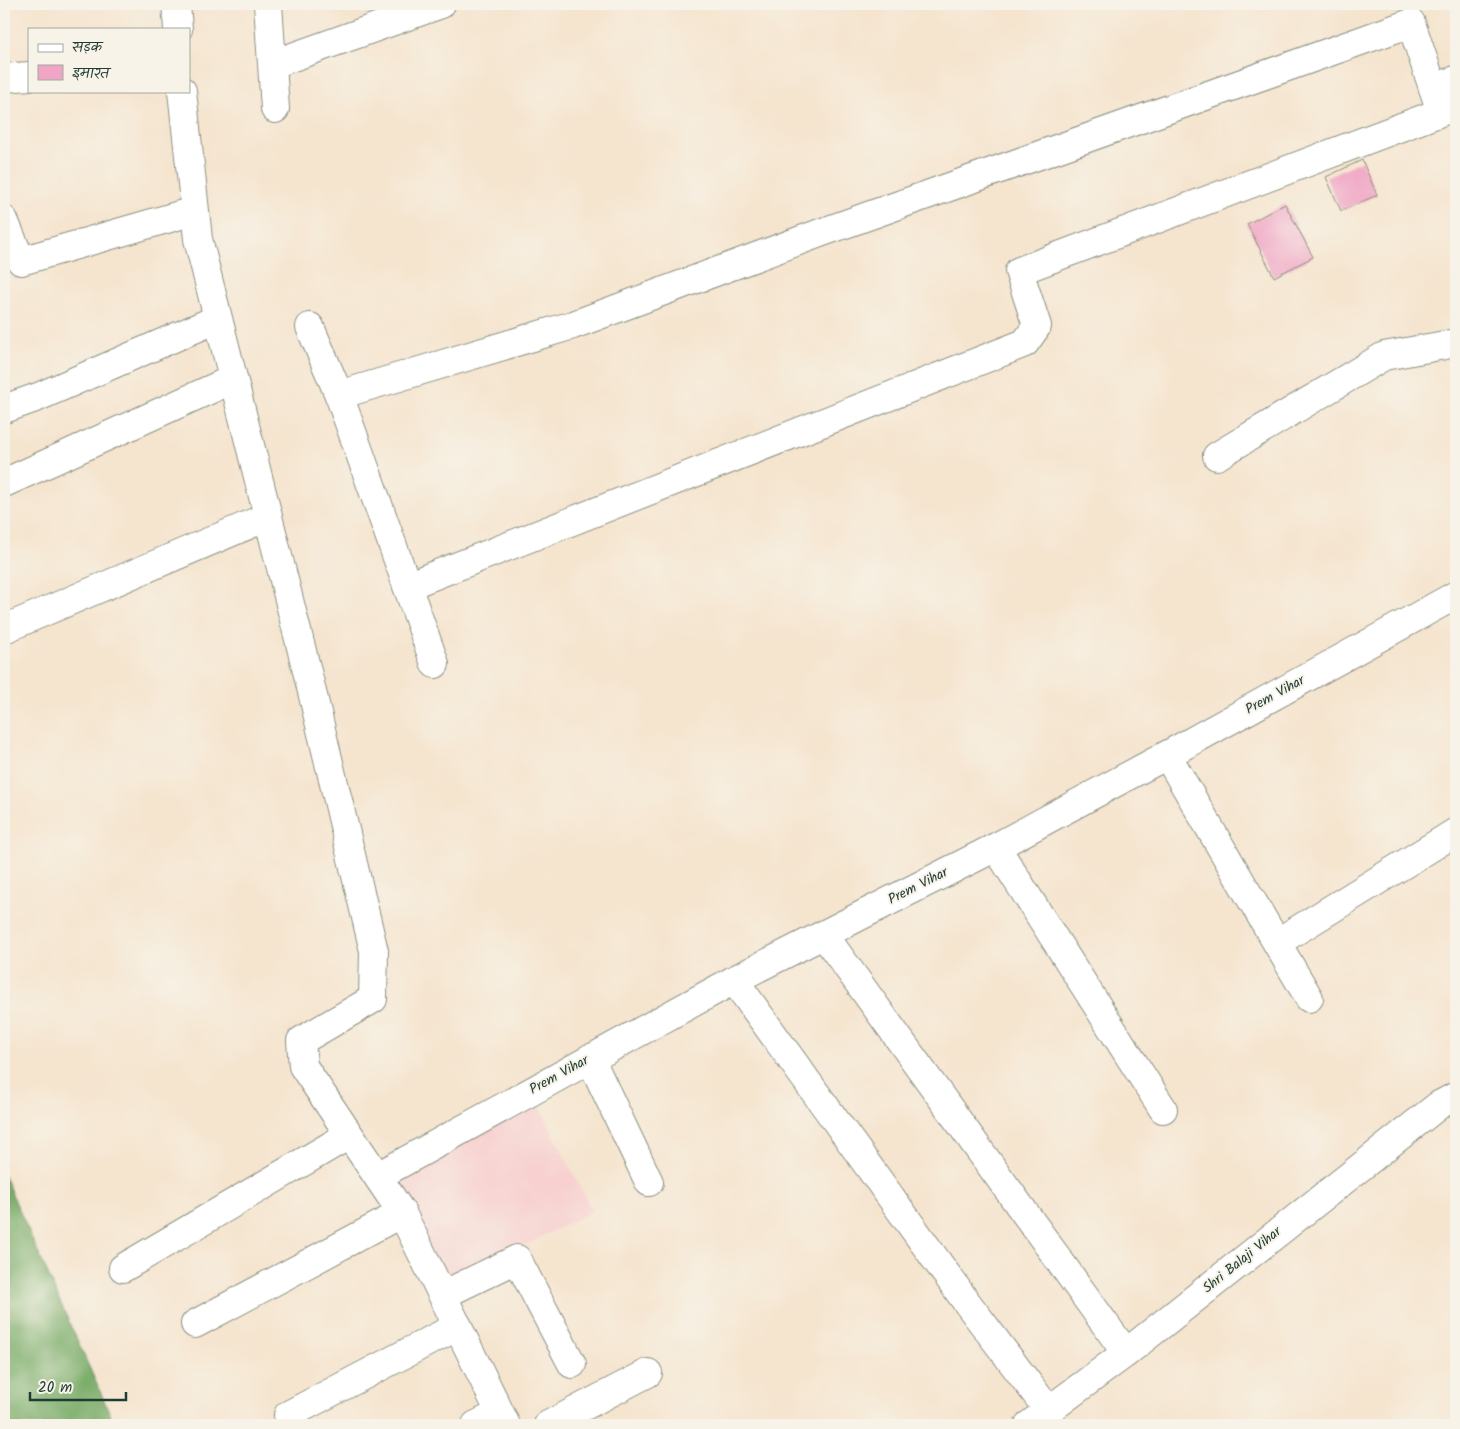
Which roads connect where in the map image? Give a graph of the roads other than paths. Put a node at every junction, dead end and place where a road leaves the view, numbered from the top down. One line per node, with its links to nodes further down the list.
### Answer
1 (176, 4): 4 (street)
2 (268, 4): 5 (street)
3 (441, 4): 5 (street)
4 (178, 28)
5 (274, 64): 10 (street)
6 (28, 76): 7 (street)
7 (4, 78)
8 (1444, 84): 17 (street); 22 (street)
9 (182, 92): 11 (street)
10 (275, 109)
11 (194, 211): 12 (street); 13 (street)
12 (4, 220)
13 (217, 319): 16 (street); 18 (street)
14 (310, 327): 17 (street)
15 (1456, 344): 19 (street)
16 (231, 380): 20 (street); 21 (street)
17 (339, 395): 22 (street)
18 (4, 409)
19 (1216, 456)
20 (4, 484)
21 (267, 517): 24 (street); 36 (street)
22 (407, 586): 25 (street)
23 (1455, 597): 26 (street, Prem Vihar)
24 (4, 629)
25 (435, 664)
26 (1167, 755): 28 (street, Prem Vihar); 30 (street)
27 (1456, 832): 30 (street)
28 (996, 846): 29 (street, Prem Vihar); 35 (street)
29 (824, 935): 31 (street, Prem Vihar); 44 (street)
30 (1278, 942): 32 (street)
31 (734, 980): 33 (street, Prem Vihar); 48 (street)
32 (1309, 998)
33 (590, 1058): 37 (street, Prem Vihar); 38 (street)
34 (1456, 1096): 44 (street, Shri Balaji Vihar)
35 (1163, 1109)
36 (348, 1135): 37 (street); 40 (street)
37 (378, 1176): 39 (street)
38 (650, 1182)
39 (402, 1213): 41 (street); 42 (street)
40 (124, 1268)
41 (443, 1295): 43 (street); 45 (street)
42 (195, 1324)
43 (458, 1326): 47 (street); 49 (street)
44 (1126, 1354): 48 (street, Shri Balaji Vihar)
45 (572, 1364)
46 (648, 1373): 50 (street)
47 (288, 1415)
48 (1039, 1418)
49 (494, 1421)
50 (548, 1425)

